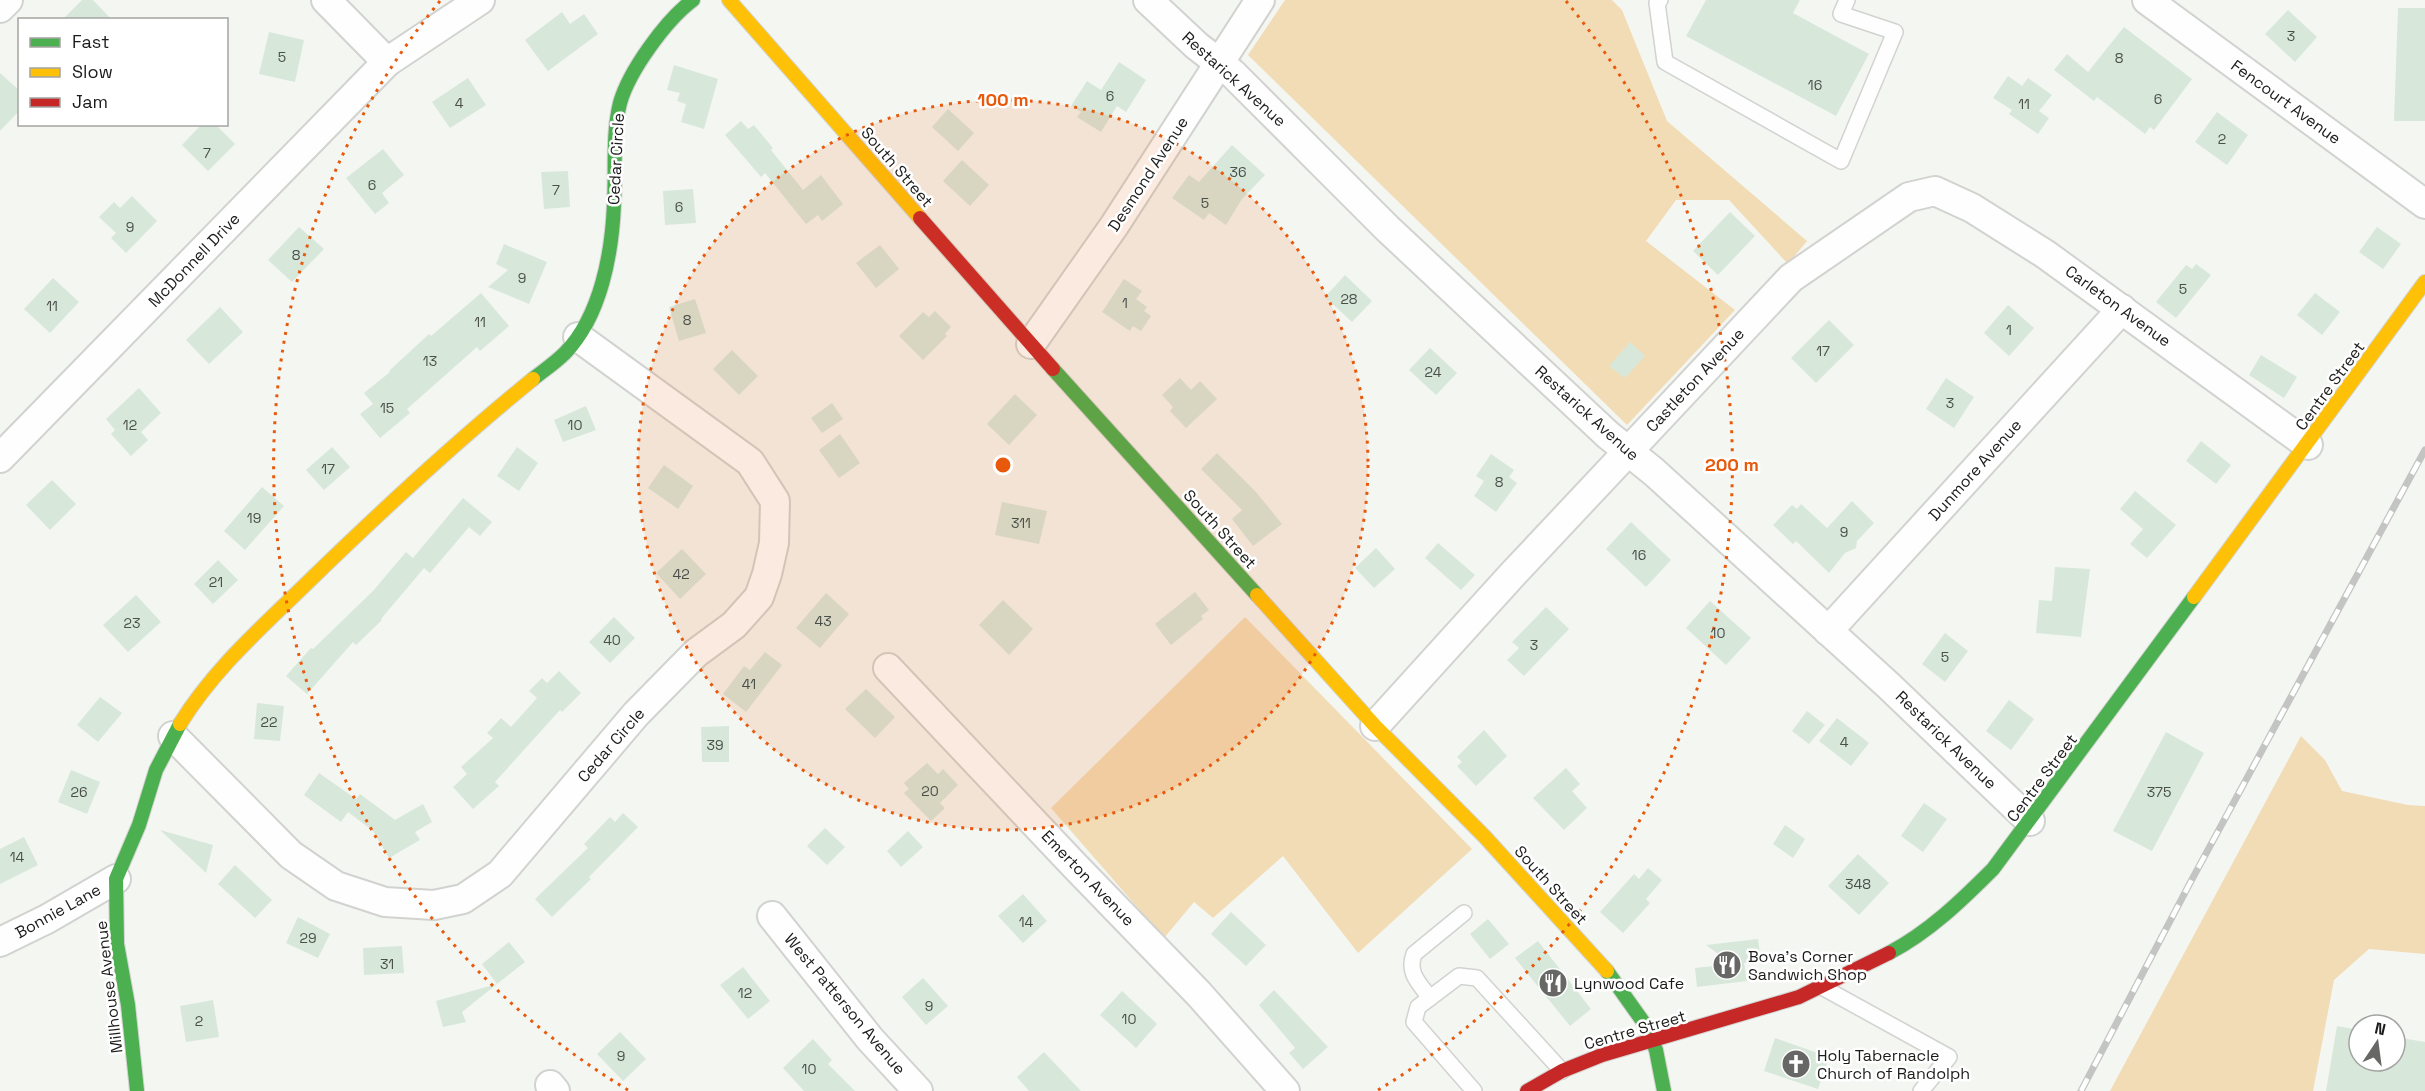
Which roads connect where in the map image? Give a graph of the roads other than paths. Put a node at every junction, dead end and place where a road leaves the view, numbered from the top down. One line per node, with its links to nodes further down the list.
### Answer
1 (8, 0): 11 (street)
2 (326, 0): 12 (street)
3 (480, 0): 12 (street, McDonnell Drive)
4 (693, 0): 18 (main road, Cedar Circle)
5 (729, 0): 19 (main road, South Street)
6 (1148, 0): 13 (street, Restarick Avenue)
7 (1260, 0): 13 (street, Desmond Avenue)
8 (1660, 0): 9 (lane)
9 (1847, 0)
10 (2147, 0): 15 (street, Fencourt Avenue)
11 (0, 8)
12 (387, 62): 22 (street, McDonnell Drive)
13 (1220, 63): 19 (street, Desmond Avenue); 21 (street, Restarick Avenue)
14 (1917, 195): 17 (street, Carleton Avenue); 21 (street, Castleton Avenue)
15 (2425, 204)
16 (2425, 282): 20 (main road, Centre Street)
17 (2122, 309): 20 (street, Carleton Avenue); 23 (street, Dunmore Avenue)
18 (578, 337): 26 (main road, Cedar Circle); 26 (street, Cedar Circle)
19 (1031, 344): 25 (main road, South Street)
20 (2308, 445): 27 (main road, Centre Street)
21 (1628, 452): 23 (street, Restarick Avenue); 25 (street, Castleton Avenue)
22 (0, 458)
23 (1828, 631): 27 (street, Restarick Avenue)
24 (888, 668): 38 (street, Emerton Avenue)
25 (1375, 726): 34 (main road, South Street)
26 (173, 736): 28 (main road, Cedar Circle)
27 (2031, 821): 32 (main road, Centre Street)
28 (116, 879): 31 (street, Bonnie Lane); 36 (main road, Millhouse Avenue)
29 (1464, 913): 33 (lane)
30 (772, 916): 37 (street, West Patterson Avenue)
31 (0, 942)
32 (1819, 986): 34 (main road, Centre Street); 42 (lane)
33 (1430, 998): 35 (lane); 39 (lane)
34 (1653, 1041): 35 (main road, Centre Street); 41 (main road, South Street)
35 (1562, 1071): 40 (main road, Centre Street)
36 (137, 1091)
37 (918, 1091)
38 (1285, 1091)
39 (1474, 1091)
40 (1527, 1091)
41 (1664, 1091)
42 (1921, 1091)

